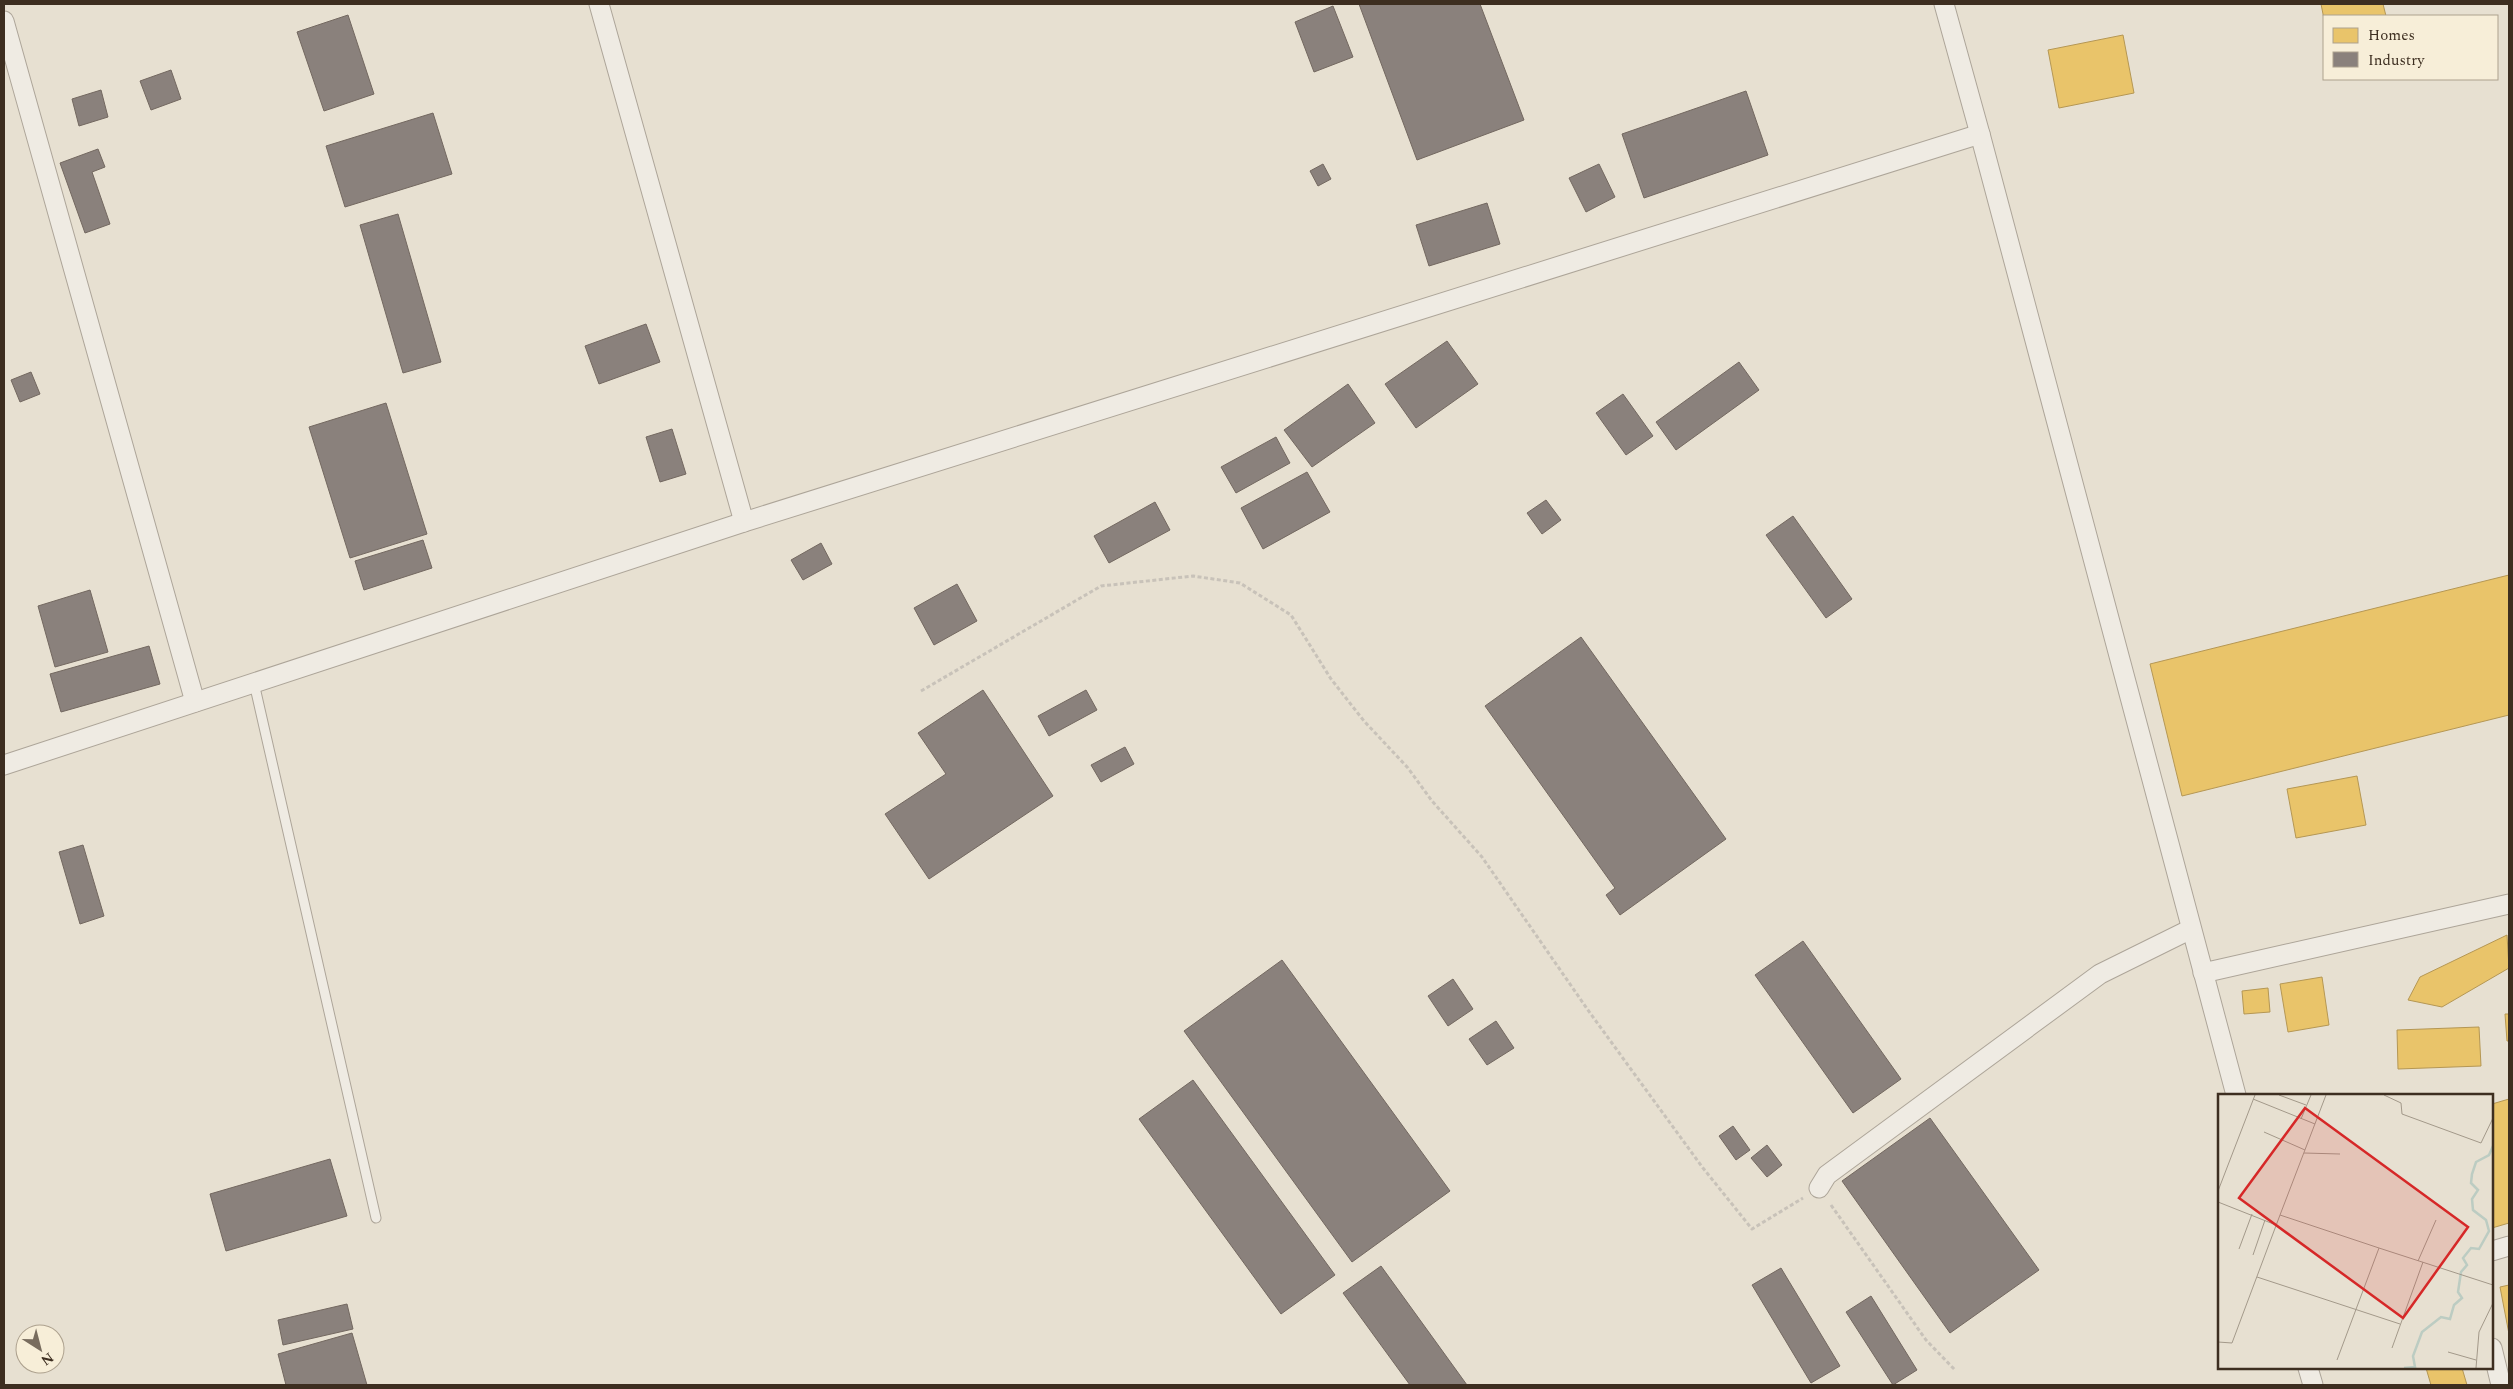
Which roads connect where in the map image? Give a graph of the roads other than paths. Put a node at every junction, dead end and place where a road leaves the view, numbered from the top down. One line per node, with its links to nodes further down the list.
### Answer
1 (599, 4): 5 (street)
2 (1948, 4): 4 (street)
3 (4, 21): 7 (street)
4 (1980, 134): 5 (street); 10 (street)
5 (744, 522): 6 (street)
6 (254, 683): 7 (street); 14 (lane)
7 (195, 702): 8 (street)
8 (4, 765)
9 (2509, 904): 11 (street)
10 (2191, 929): 11 (street); 13 (street)
11 (2203, 973): 12 (street)
12 (2236, 1094)
13 (1819, 1188)
14 (376, 1218)
15 (2509, 1246): 16 (street)
16 (2493, 1251)
17 (2493, 1352): 20 (street)
18 (2308, 1369): 19 (street)
19 (2313, 1385)
20 (2502, 1385)

